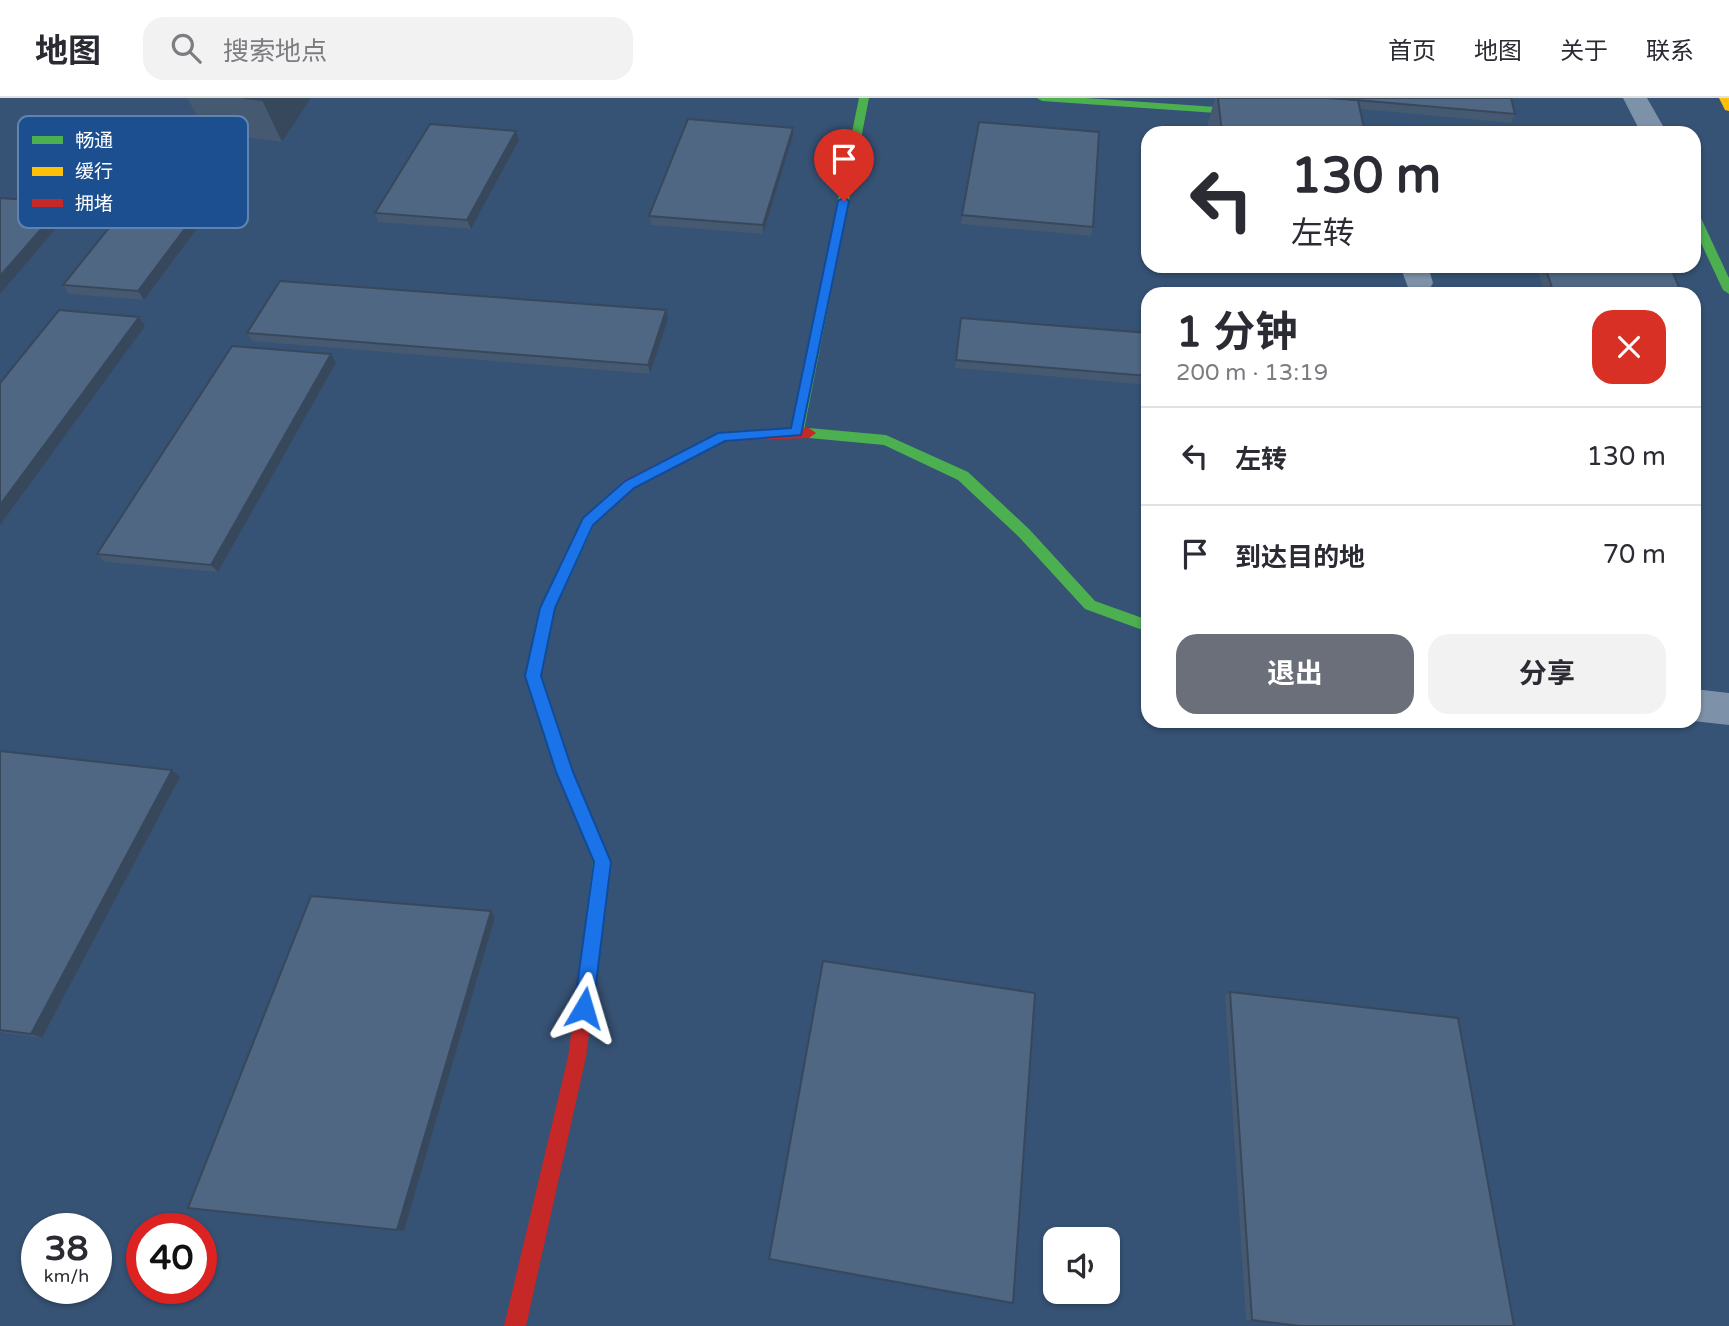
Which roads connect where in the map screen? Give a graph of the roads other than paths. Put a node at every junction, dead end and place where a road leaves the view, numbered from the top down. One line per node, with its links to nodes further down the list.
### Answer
1 (864, 98): 11 (street)
2 (1042, 98): 5 (street)
3 (1635, 98): 8 (street)
4 (1724, 98): 6 (street)
5 (1256, 106): 7 (street)
6 (1729, 108)
7 (1319, 126)
8 (1650, 126)
9 (1701, 231): 10 (street)
10 (1729, 290)
11 (797, 432): 12 (street); 15 (street)
12 (1141, 623)
13 (1701, 706): 14 (street)
14 (1729, 709)
15 (515, 1326)

